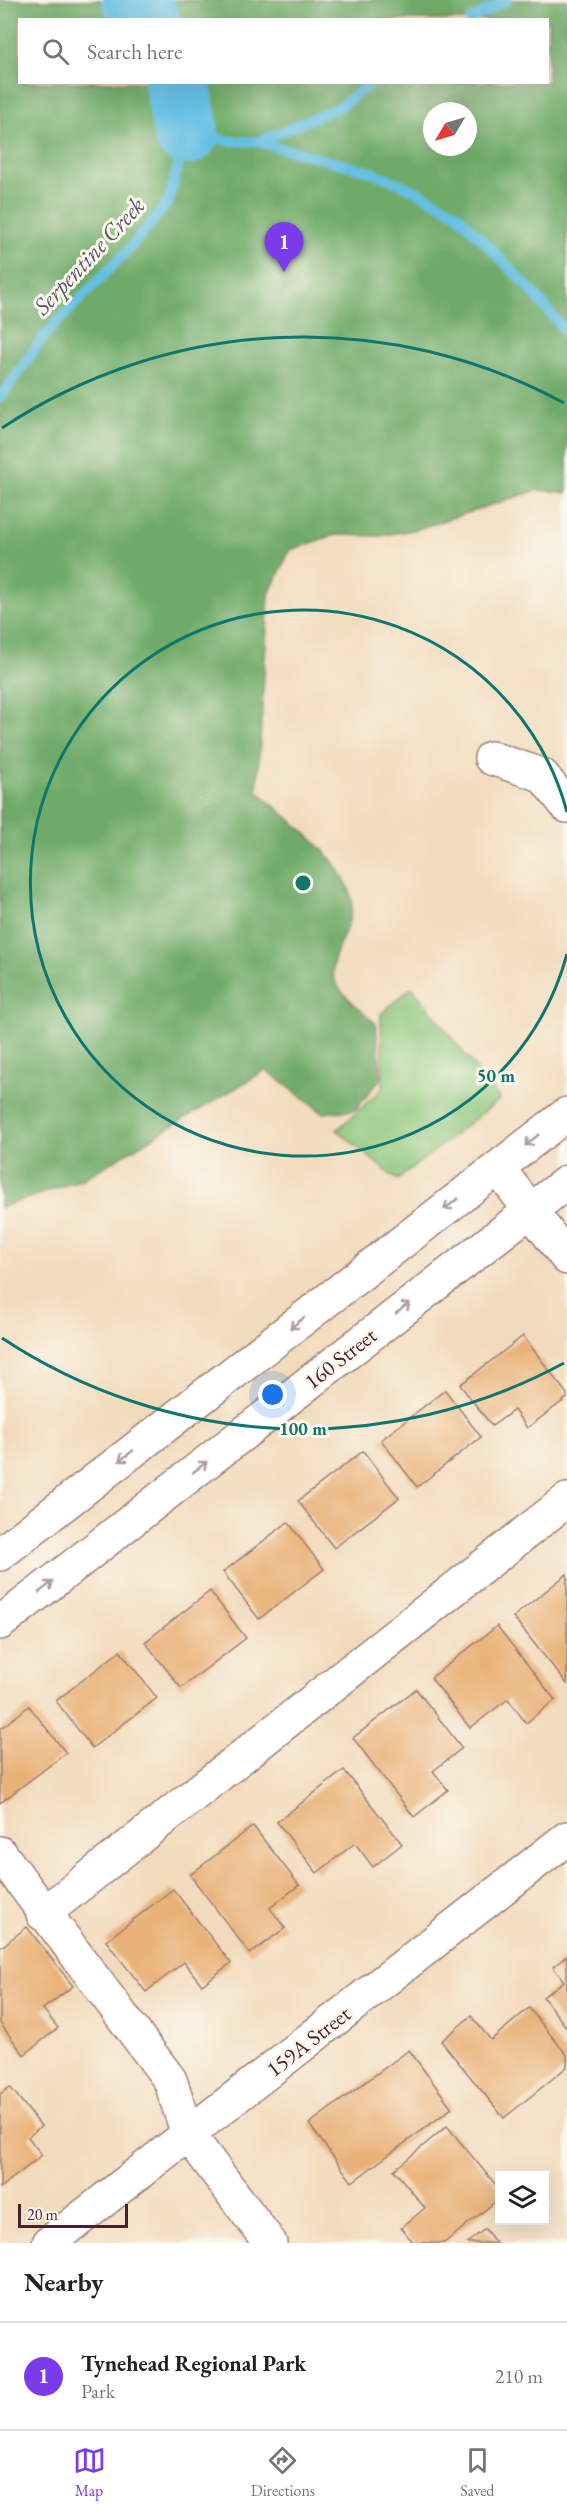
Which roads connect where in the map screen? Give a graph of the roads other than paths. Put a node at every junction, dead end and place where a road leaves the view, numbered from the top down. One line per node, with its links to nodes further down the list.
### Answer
1 (491, 758): 2 (main road)
2 (567, 806)
3 (567, 1114): 4 (main road, one-way to 4)
4 (498, 1168): 6 (main road); 9 (main road, one-way to 9)
5 (567, 1182): 6 (main road, 160 Street)
6 (529, 1211): 7 (main road); 10 (main road, 160 Street, one-way to 6)
7 (567, 1258)
8 (567, 1500): 13 (main road)
9 (0, 1554)
10 (0, 1623)
11 (567, 1838): 14 (main road, 159A Street)
12 (0, 1853): 13 (main road)
13 (43, 1914): 14 (main road)
14 (188, 2134): 15 (main road, 159A Street); 16 (main road)
15 (49, 2243)
16 (270, 2243)

